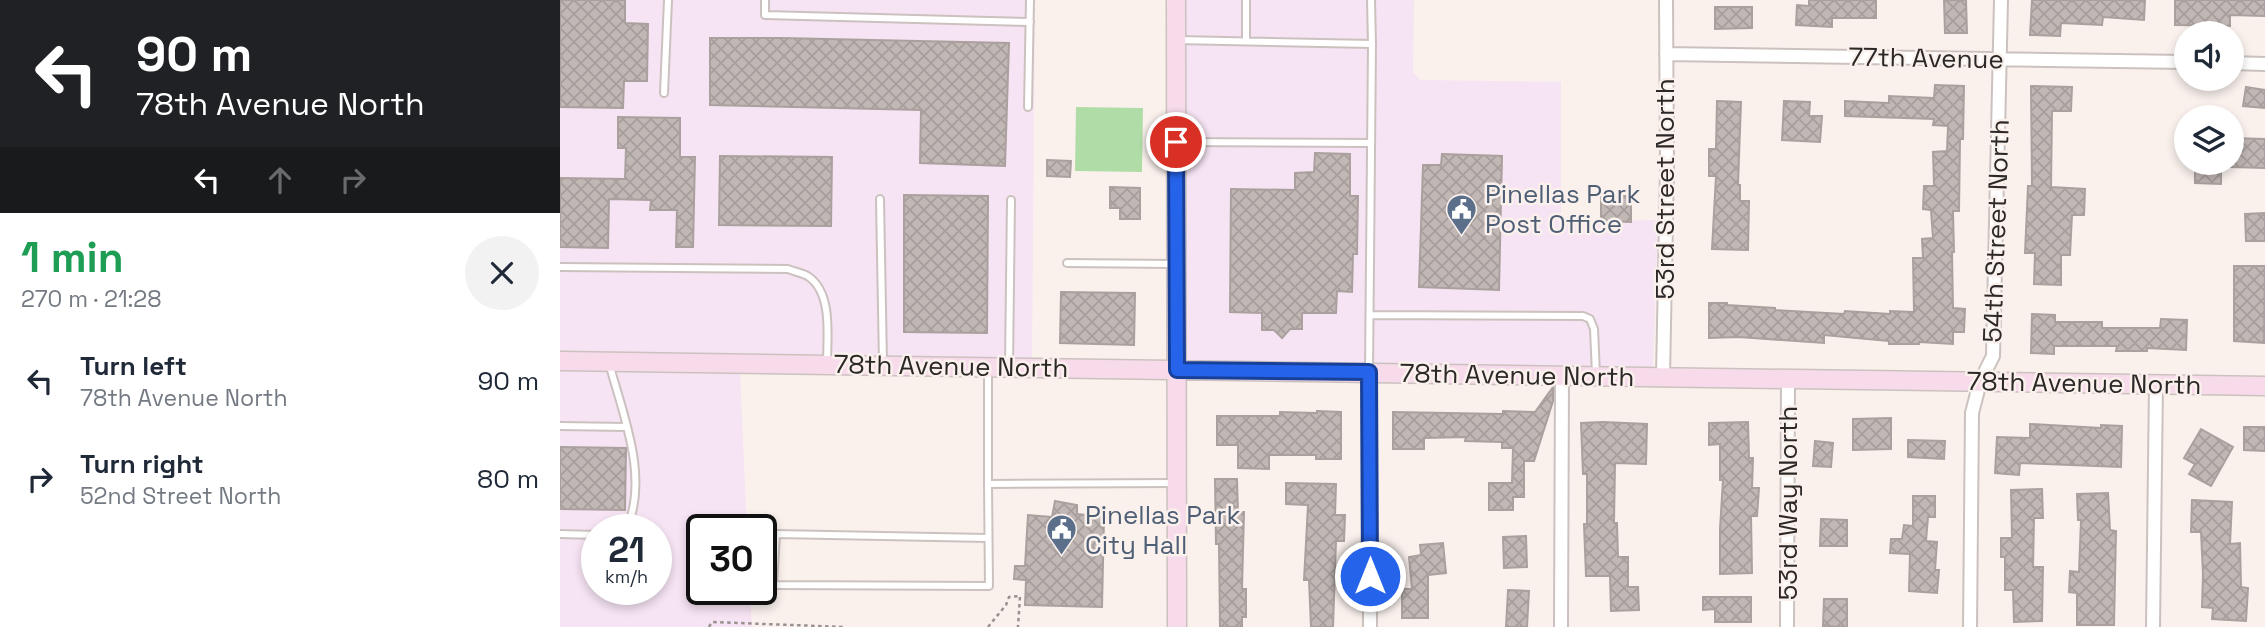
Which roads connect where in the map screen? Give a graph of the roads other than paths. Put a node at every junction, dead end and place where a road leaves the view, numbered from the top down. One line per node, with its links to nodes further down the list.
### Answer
1 (668, 0): 18 (lane)
2 (765, 0): 9 (lane)
3 (1030, 0): 9 (lane)
4 (1176, 0): 10 (street)
5 (1246, 0): 11 (lane)
6 (1371, 0): 12 (lane)
7 (1666, 0): 13 (street, 53rd Street North)
8 (2001, 0): 14 (street, 54th Street North)
9 (1030, 22): 19 (lane)
10 (1176, 40): 11 (lane); 20 (street)
11 (1246, 41): 12 (lane)
12 (1372, 44): 21 (lane)
13 (1666, 54): 14 (street, 77th Avenue); 38 (street, 53rd Street North)
14 (2001, 59): 15 (street, 77th Avenue); 40 (street, 54th Street North)
15 (2174, 62)
16 (2244, 63): 17 (street)
17 (2265, 64)
18 (664, 93)
19 (1028, 107)
20 (1176, 142): 21 (lane); 25 (street)
21 (1371, 143): 27 (lane)
22 (880, 200): 31 (lane)
23 (1010, 200): 33 (lane)
24 (1067, 263): 25 (lane)
25 (1177, 264): 34 (street)
26 (560, 267): 30 (lane)
27 (1370, 315): 35 (lane); 37 (lane)
28 (560, 360): 29 (street, 78th Avenue North)
29 (609, 361): 30 (street, 78th Avenue North); 44 (lane)
30 (827, 365): 31 (street, 78th Avenue North)
31 (883, 366): 32 (street, 78th Avenue North)
32 (988, 367): 33 (street, 78th Avenue North); 46 (lane)
33 (1009, 367): 34 (street, 78th Avenue North)
34 (1177, 370): 35 (street, 78th Avenue North); 45 (street)
35 (1369, 372): 36 (street, 78th Avenue North); 52 (street)
36 (1562, 376): 37 (street, 78th Avenue North); 53 (street)
37 (1596, 376): 38 (street, 78th Avenue North)
38 (1662, 377): 39 (street, 78th Avenue North)
39 (1788, 379): 40 (street, 78th Avenue North); 54 (street, 53rd Way North)
40 (1980, 382): 41 (street, 78th Avenue North); 55 (street, 54th Street North)
41 (2156, 384): 42 (street, 78th Avenue North); 56 (street)
42 (2265, 386)
43 (560, 426): 44 (lane)
44 (626, 427): 47 (lane)
45 (1177, 483): 46 (lane); 51 (street)
46 (988, 484): 50 (lane)
47 (632, 514)
48 (560, 534): 49 (lane)
49 (581, 535)
50 (988, 538): 50 (lane)
51 (1177, 627)
52 (1370, 627)
53 (1561, 627)
54 (1787, 627)
55 (1970, 627)
56 (2153, 627)

